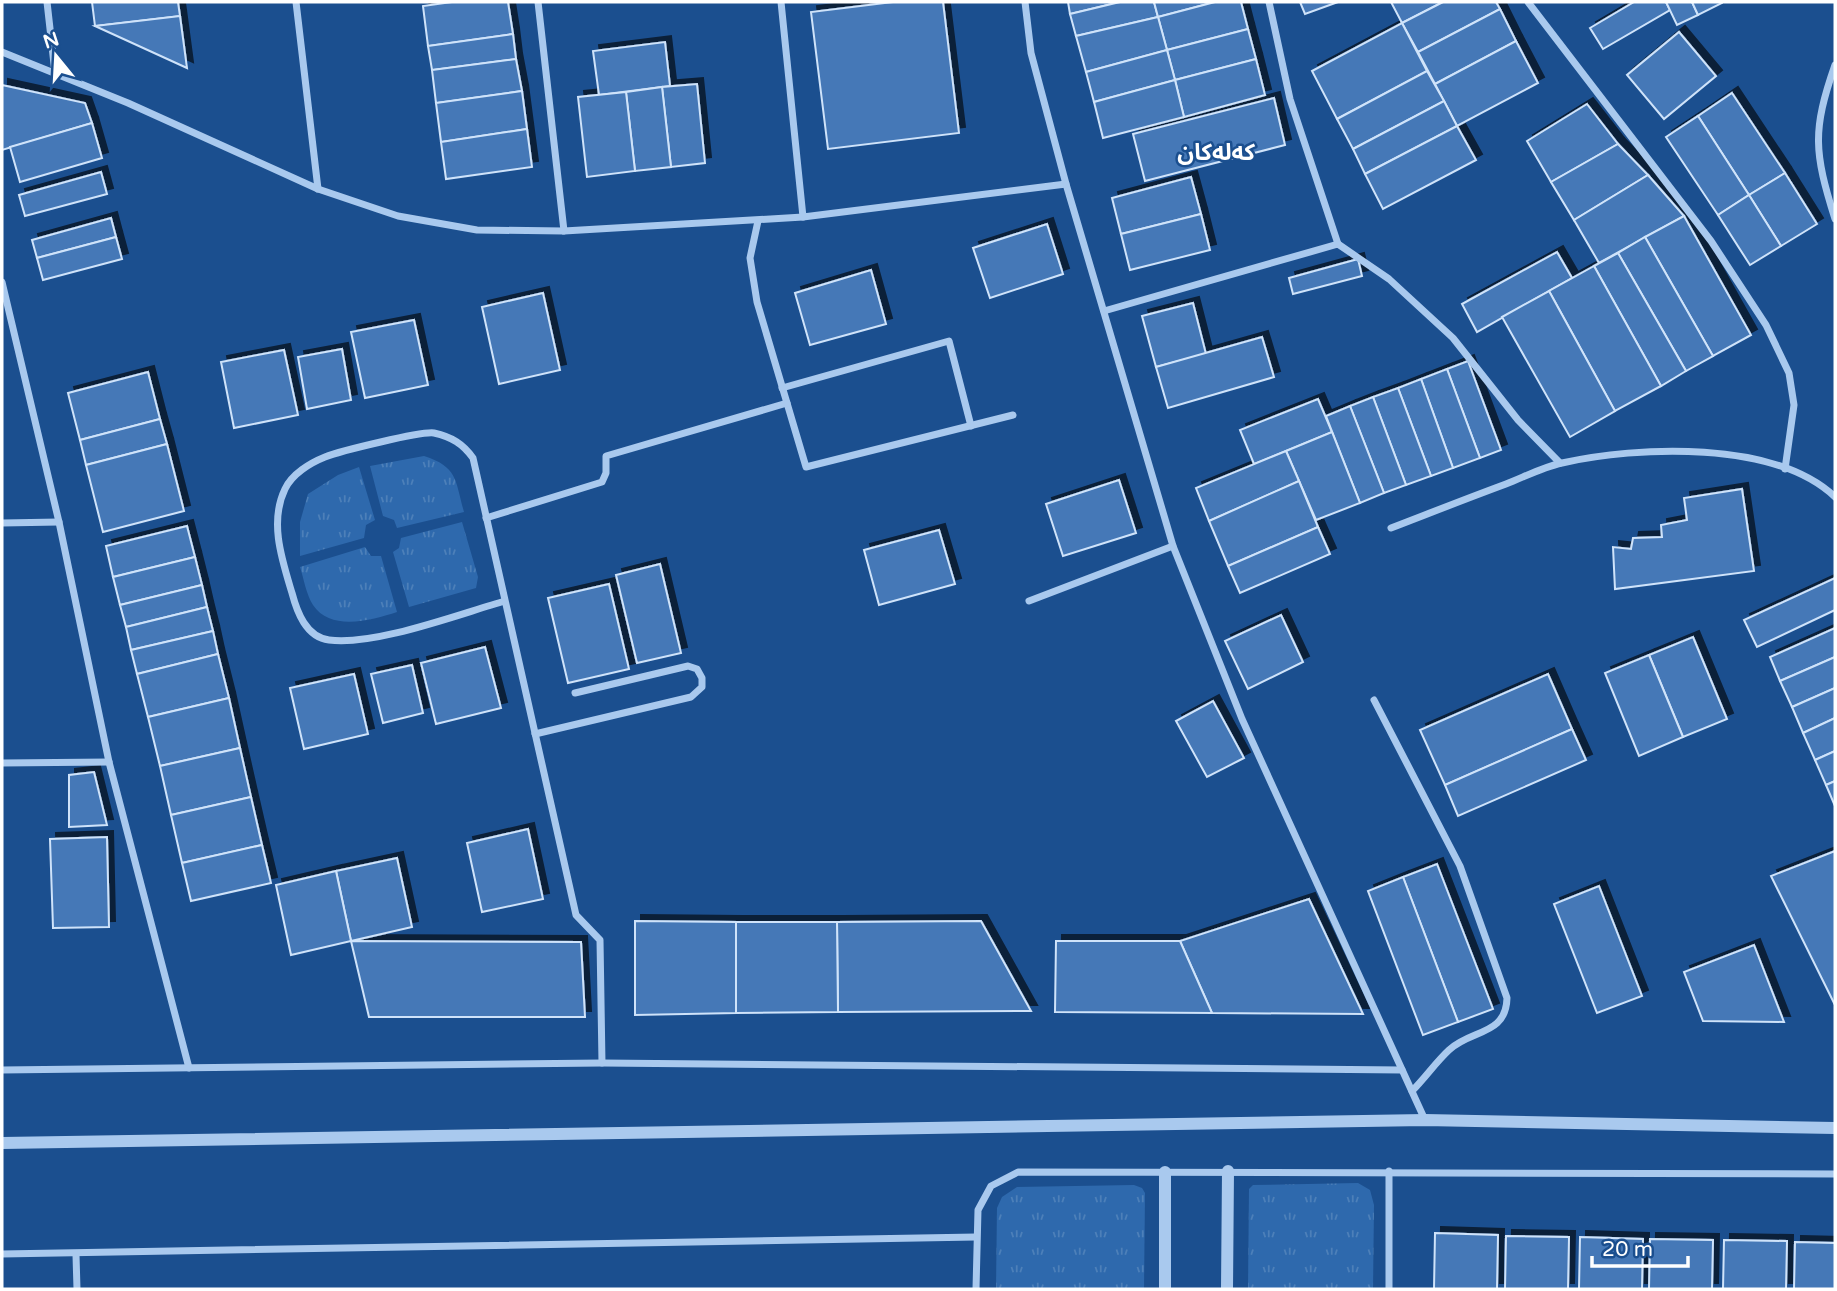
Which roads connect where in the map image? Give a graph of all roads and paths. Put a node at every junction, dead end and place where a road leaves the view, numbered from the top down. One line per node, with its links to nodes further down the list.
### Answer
1 (47, 2): 10 (street)
2 (296, 2): 12 (street)
3 (538, 2): 16 (street)
4 (781, 2): 13 (street)
5 (1025, 2): 11 (street)
6 (1269, 2): 17 (street)
7 (1528, 2): 25 (street)
8 (2, 52): 10 (street)
9 (1835, 65): 14 (street)
10 (55, 73): 12 (street)
11 (1066, 184): 13 (street); 19 (street)
12 (318, 189): 16 (street)
13 (803, 217): 15 (street)
14 (1835, 219)
15 (758, 221): 16 (street); 20 (street)
16 (564, 231)
17 (1338, 244): 19 (street); 24 (street)
18 (2, 282): 28 (street)
19 (1104, 311): 31 (street)
20 (782, 388): 21 (street); 23 (street)
21 (787, 404): 23 (street); 27 (street)
22 (1013, 415): 23 (street)
23 (971, 426)
24 (1560, 464): 25 (street); 30 (street)
25 (1785, 469): 26 (street)
26 (1835, 497)
27 (486, 518): 32 (street); 32 (street)
28 (59, 522): 29 (street); 37 (street)
29 (2, 523)
30 (1391, 528)
31 (1173, 546): 33 (street); 42 (street)
32 (505, 601): 36 (street)
33 (1029, 601)
34 (575, 693): 36 (street)
35 (1374, 700): 43 (street)
36 (536, 734): 39 (street)
37 (109, 762): 38 (street); 40 (street)
38 (2, 763)
39 (602, 1063): 40 (street); 42 (street)
40 (189, 1068): 41 (street)
41 (2, 1070)
42 (1402, 1070): 43 (street)
43 (1412, 1091): 44 (street)
44 (1425, 1120): 45 (street); 46 (street)
45 (1835, 1128)
46 (2, 1143)
47 (1228, 1171): 48 (street); 49 (street); 57 (street)
48 (1389, 1171): 50 (street); 58 (street)
49 (1165, 1172): 51 (street); 56 (street)
50 (1835, 1174)
51 (976, 1237): 53 (street); 55 (street)
52 (2, 1254): 53 (street)
53 (76, 1255): 54 (street)
54 (77, 1289)
55 (976, 1289)
56 (1165, 1289)
57 (1227, 1289)
58 (1389, 1289)

